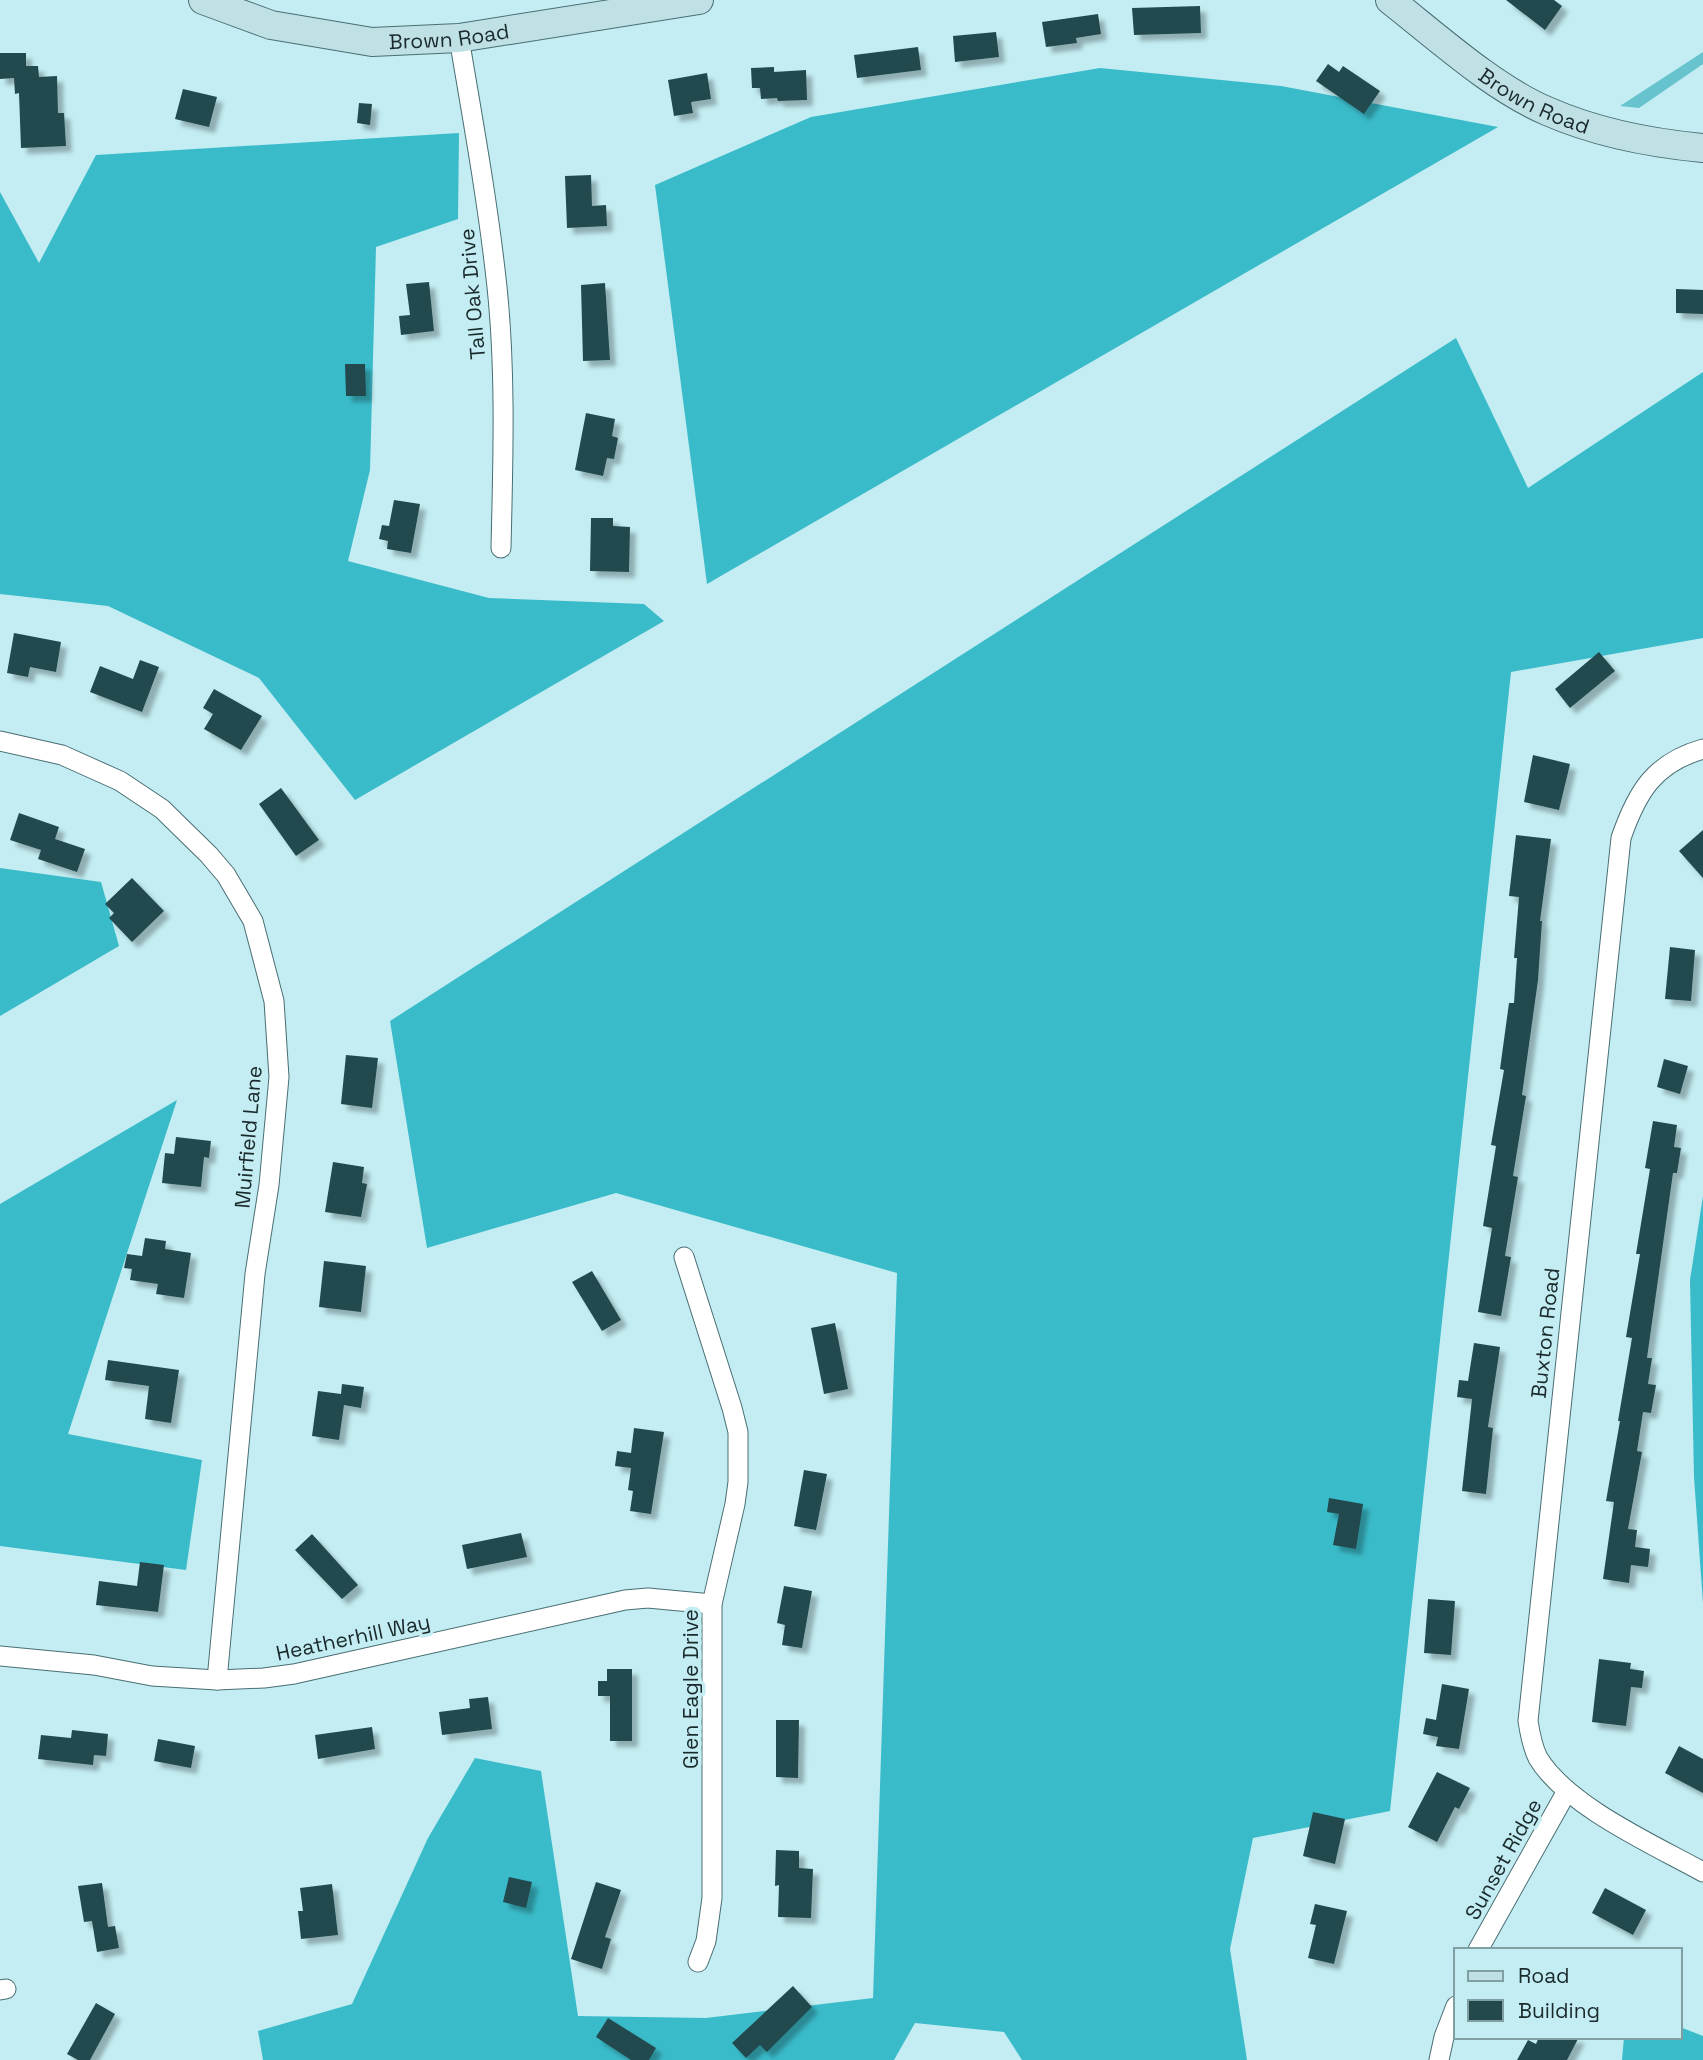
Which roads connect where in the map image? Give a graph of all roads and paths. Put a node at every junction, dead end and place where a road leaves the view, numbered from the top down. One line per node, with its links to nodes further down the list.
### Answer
1 (204, 0): 5 (street, Brown Road)
2 (699, 0): 4 (street, Brown Road)
3 (1391, 0): 6 (street, Brown Road)
4 (594, 8): 5 (street, Brown Road)
5 (459, 38): 7 (street, Tall Oak Drive)
6 (1703, 148)
7 (501, 548)
8 (0, 741): 13 (street, Muirfield Lane)
9 (1703, 749): 14 (street, Buxton Road)
10 (684, 1257): 11 (street, Glen Eagle Drive)
11 (712, 1604): 13 (street, Heatherhill Way); 17 (street, Glen Eagle Drive)
12 (0, 1656): 13 (street, Heatherhill Way)
13 (217, 1680)
14 (1566, 1791): 15 (street, Buxton Road); 16 (street, Sunset Ridge)
15 (1703, 1872)
16 (1479, 1948)
17 (698, 1962)
18 (1454, 2011): 19 (street)
19 (1440, 2060)

